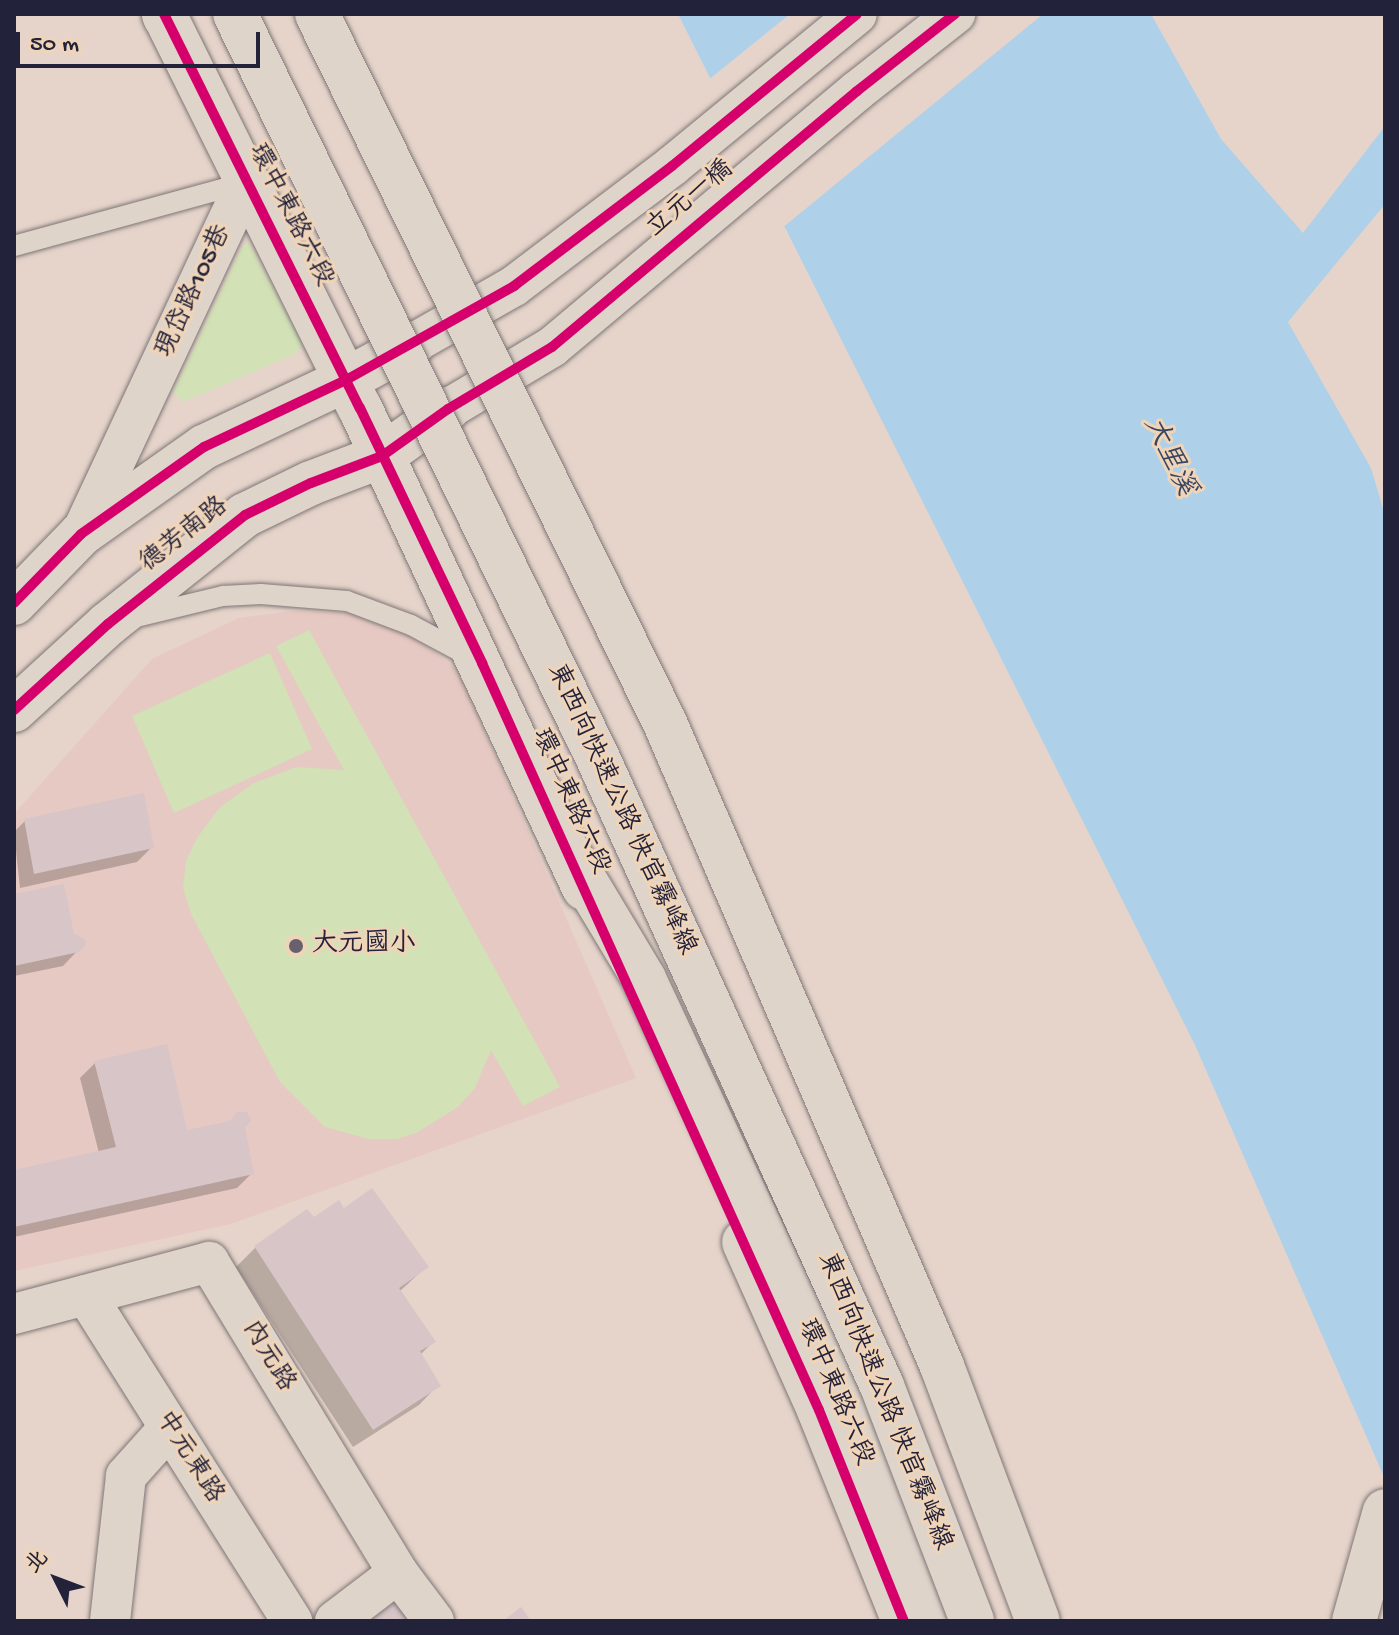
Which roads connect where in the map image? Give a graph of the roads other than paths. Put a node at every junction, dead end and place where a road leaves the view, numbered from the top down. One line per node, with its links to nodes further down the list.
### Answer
1 (235, 14): 30 (main road, 東西向快速公路 快官霧峰線, bridge)
2 (254, 14): 9 (main road, 環中東路六段)
3 (317, 14): 32 (main road, bridge)
4 (857, 14): 9 (street, 立元一橋)
5 (955, 14): 11 (street, 立元一橋)
6 (164, 15): 7 (main road, 環中東路六段)
7 (246, 182): 8 (lane, 現岱路105巷); 10 (main road, 環中東路六段); 13 (street, 現岱路105巷)
8 (14, 246)
9 (414, 343): 10 (main road); 11 (main road, 環中東路六段)
10 (346, 380): 12 (main road, 環中東路六段); 13 (main road)
11 (448, 409): 12 (main road, 德芳南路); 31 (main road, 環中東路六段)
12 (382, 456): 15 (main road, 德芳南路); 16 (main road, 環中東路六段)
13 (81, 534): 14 (main road)
14 (14, 603)
15 (108, 624): 16 (lane); 17 (main road, 德芳南路)
16 (482, 663): 18 (main road, 環中東路六段)
17 (14, 710)
18 (569, 854): 28 (main road, 環中東路六段); 29 (main road)
19 (86, 1295): 20 (street, 內元路); 21 (street, 中元東路); 23 (street, 內元路)
20 (14, 1314)
21 (168, 1429): 24 (street); 25 (street, 中元東路)
22 (1385, 1511): 33 (main road)
23 (398, 1573): 26 (street); 27 (street, 內元路)
24 (110, 1621)
25 (292, 1621)
26 (335, 1621)
27 (434, 1621)
28 (904, 1621)
29 (930, 1621)
30 (972, 1621)
31 (992, 1621)
32 (1038, 1621)
33 (1354, 1621)

